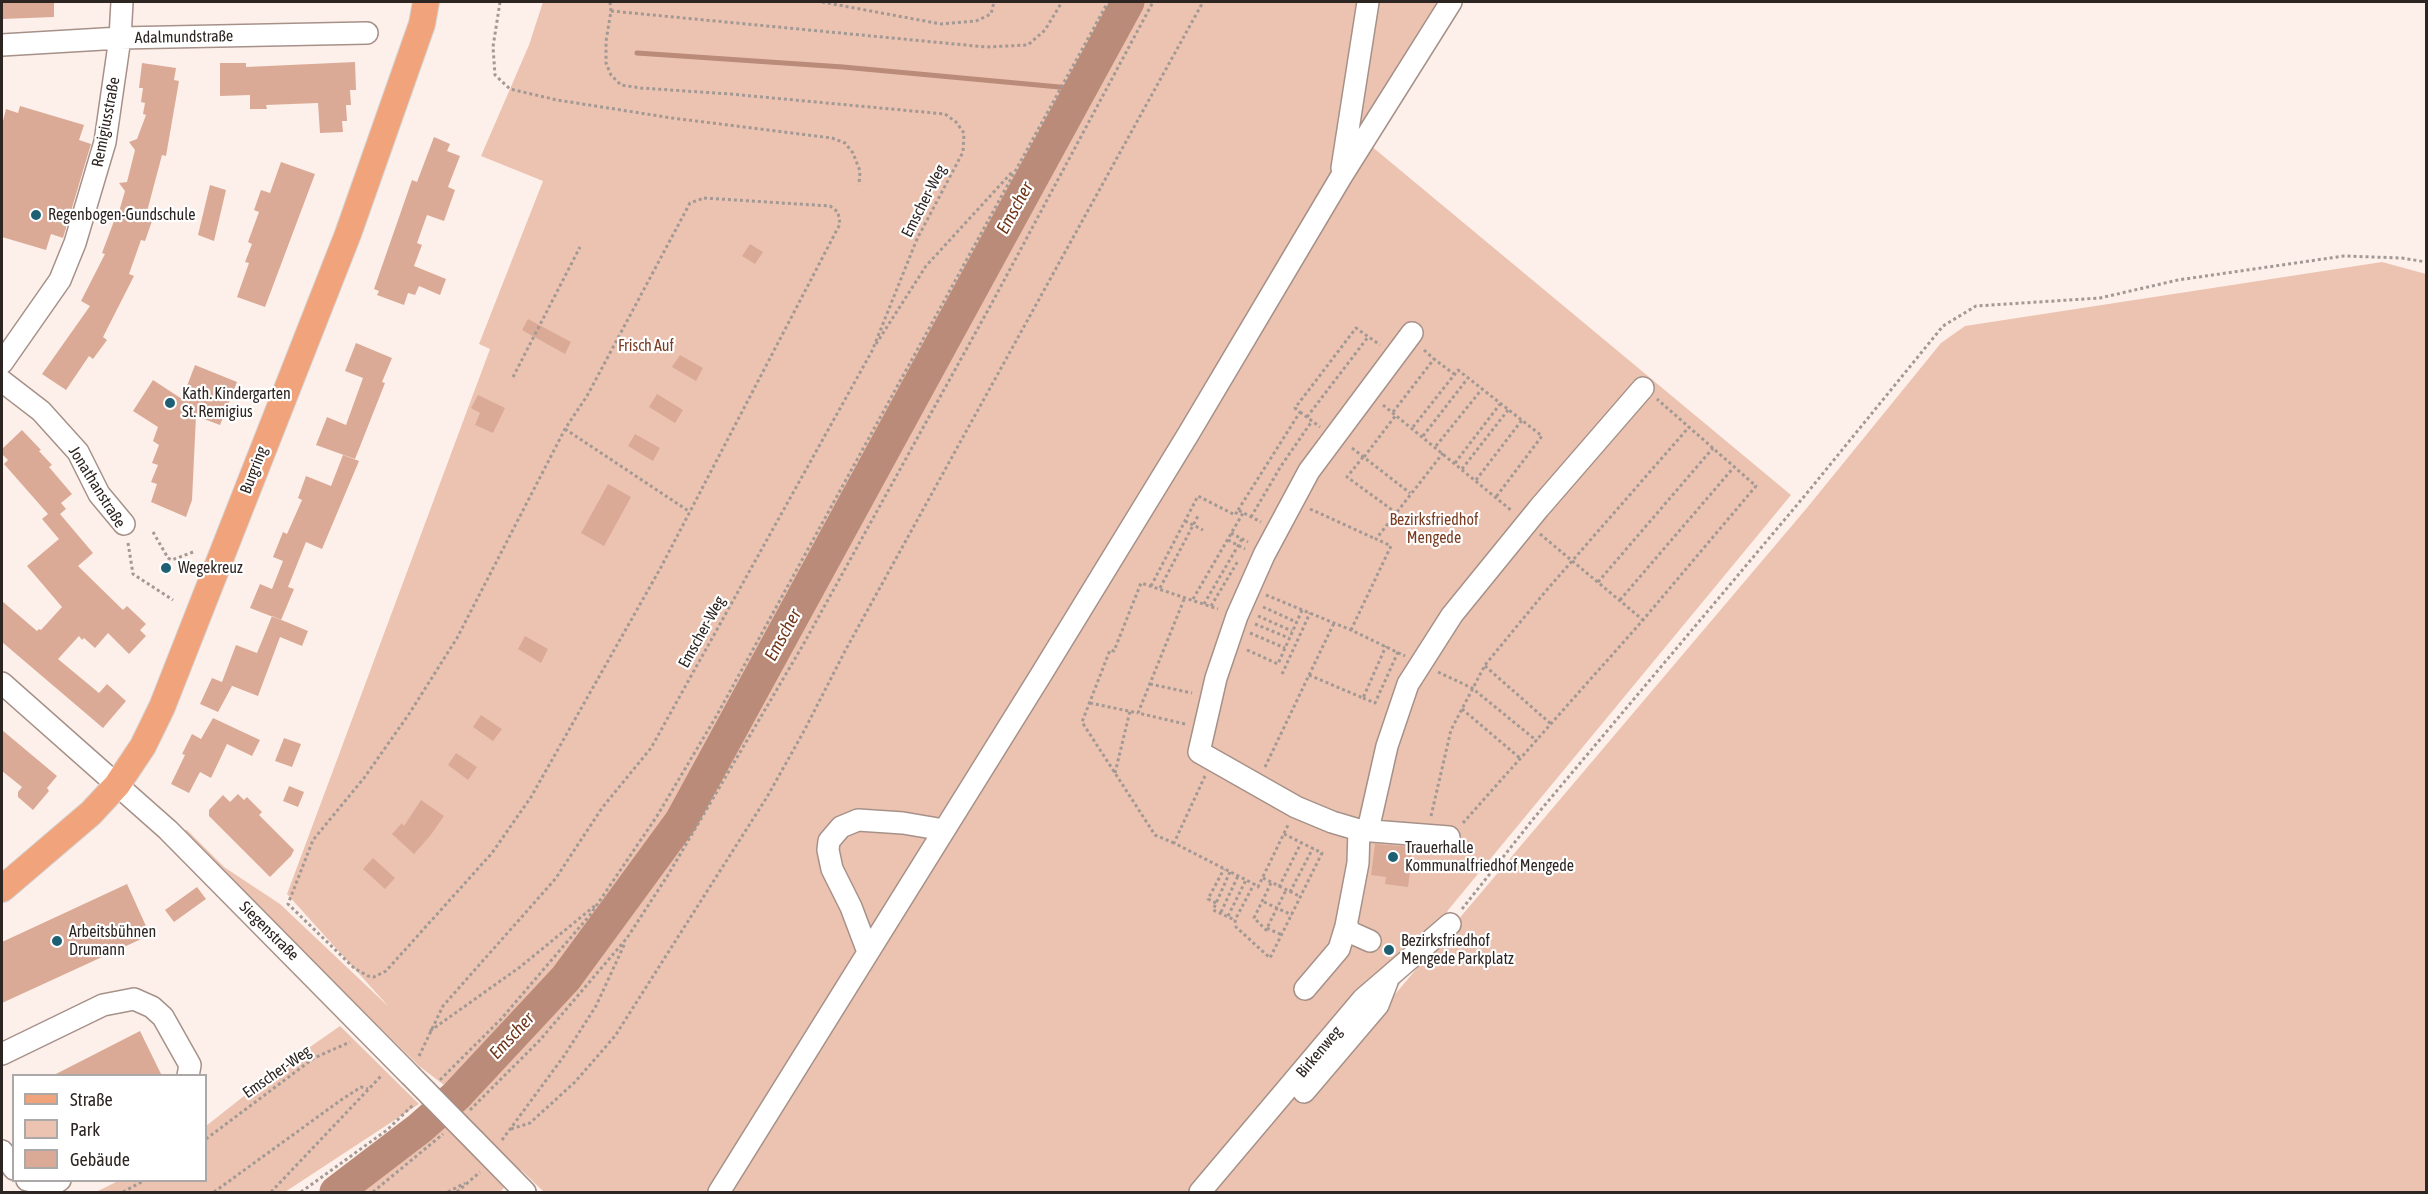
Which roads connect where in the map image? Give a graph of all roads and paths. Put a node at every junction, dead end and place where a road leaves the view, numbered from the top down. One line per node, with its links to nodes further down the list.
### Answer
1 (122, 2): 15 (street, Remigiusstraße)
2 (426, 2): 118 (main road, Burgring)
3 (500, 2): 19 (path)
4 (610, 2): 13 (path)
5 (822, 2): 6 (path)
6 (994, 2)
7 (1062, 2): 13 (path)
8 (1108, 2): 17 (path)
9 (1153, 2): 152 (path)
10 (1203, 2): 168 (path)
11 (1368, 2): 18 (street)
12 (1451, 2): 18 (street)
13 (611, 11): 24 (path, Emscher-Weg)
14 (367, 33): 15 (street, Adalmundstraße)
15 (120, 38): 16 (street, Adalmundstraße); 27 (street, Remigiusstraße)
16 (2, 45)
17 (1017, 167): 24 (path); 140 (path)
18 (1341, 177): 121 (street)
19 (859, 185)
20 (580, 247): 29 (path)
21 (2427, 262): 148 (path)
22 (1368, 337): 25 (path); 38 (path); 57 (path)
23 (1417, 340): 25 (street); 26 (path)
24 (872, 351): 158 (path, Emscher-Weg)
25 (1395, 356): 34 (street)
26 (1434, 358): 28 (path); 37 (path)
27 (2, 363)
28 (1454, 374): 30 (path); 42 (path)
29 (513, 377)
30 (1468, 378): 33 (path); 45 (path)
31 (2, 381): 65 (street, Jonathanstraße)
32 (1644, 388): 41 (path); 64 (street)
33 (1482, 389): 35 (path); 46 (path)
34 (1368, 393): 37 (path); 44 (street)
35 (1500, 404): 36 (path); 50 (path)
36 (1508, 410): 39 (path); 52 (path)
37 (1395, 414): 42 (path); 49 (path)
38 (1307, 417)
39 (1522, 420): 53 (path); 55 (path)
40 (1312, 421): 62 (path)
41 (1689, 427): 47 (path); 77 (path)
42 (1413, 428): 45 (path)
43 (565, 429): 58 (path); 58 (path); 58 (path)
44 (1336, 436): 49 (path); 56 (street)
45 (1423, 436): 46 (path)
46 (1436, 447): 48 (path)
47 (1713, 448): 51 (path); 78 (path)
48 (1443, 453): 50 (path); 54 (path)
49 (1363, 457): 54 (path); 59 (path)
50 (1455, 463): 52 (path)
51 (1734, 467): 84 (path); 90 (path)
52 (1462, 469): 53 (path)
53 (1476, 480): 55 (path)
54 (1410, 493): 59 (path)
55 (1496, 497): 64 (path)
56 (1292, 501): 68 (street); 71 (path)
57 (1238, 510): 60 (path); 63 (path)
58 (690, 512)
59 (1395, 512): 71 (path)
60 (1243, 513): 62 (path); 70 (path)
61 (1199, 514): 66 (path)
62 (1251, 517): 68 (path)
63 (1185, 521): 66 (path); 79 (path)
64 (1527, 523): 77 (path); 99 (street)
65 (124, 524): 83 (path, Jonathanstraße)
66 (1193, 525): 67 (path); 80 (path)
67 (1203, 530)
68 (1277, 530): 88 (street)
69 (153, 532): 75 (path)
70 (1231, 533): 72 (path); 73 (path)
71 (1376, 538): 93 (path)
72 (1242, 539): 74 (path); 74 (path)
73 (1227, 540): 74 (path); 82 (path)
74 (1238, 545): 85 (path)
75 (193, 552)
76 (1239, 559): 86 (path)
77 (1572, 561): 78 (path); 100 (path)
78 (1598, 582): 84 (path)
79 (1151, 586): 80 (path); 108 (path)
80 (1160, 588): 81 (path)
81 (1185, 597): 82 (path); 104 (path)
82 (1193, 599): 85 (path)
83 (173, 600)
84 (1619, 600): 90 (path)
85 (1204, 604): 86 (path)
86 (1211, 606): 88 (path)
87 (1302, 610): 88 (path); 89 (path); 91 (path)
88 (1239, 613): 91 (path); 94 (path); 95 (path); 97 (path); 97 (path); 106 (street)
89 (1310, 613): 92 (path); 101 (path)
90 (1643, 620): 112 (path)
91 (1296, 622): 94 (path)
92 (1334, 623): 93 (path); 102 (path)
93 (1351, 630): 96 (path)
94 (1292, 632): 95 (path)
95 (1289, 638): 97 (path)
96 (1386, 646): 98 (path); 107 (path)
97 (1284, 648)
98 (1398, 652): 99 (path); 107 (path)
99 (1421, 663): 105 (path); 122 (street)
100 (1485, 665): 105 (path); 112 (path)
101 (1282, 674)
102 (1309, 675): 107 (path); 119 (path)
103 (2, 683): 118 (street, Siegenstraße)
104 (1150, 684): 106 (path); 111 (path)
105 (1473, 688): 109 (path); 114 (path)
106 (1212, 698): 113 (street)
107 (1363, 698)
108 (1089, 703): 110 (path); 117 (path)
109 (1462, 709): 115 (path); 124 (path)
110 (1130, 711): 111 (path); 117 (path)
111 (1138, 713): 113 (path)
112 (1551, 724): 114 (path)
113 (1204, 728): 116 (street)
114 (1537, 741): 115 (path)
115 (1521, 759): 125 (path)
116 (1213, 760): 119 (street); 126 (path)
117 (1115, 773): 126 (path)
118 (117, 785): 137 (main road, Burgring); 157 (street, Siegenstraße)
119 (1257, 785): 120 (street)
120 (1296, 807): 122 (street); 123 (path)
121 (944, 830): 154 (street); 154 (street)
122 (1364, 830): 124 (street); 149 (street)
123 (1284, 834): 127 (path); 132 (path)
124 (1426, 835): 125 (street)
125 (1449, 837)
126 (1174, 843): 129 (path)
127 (1301, 843): 128 (path); 136 (path)
128 (1312, 848): 138 (path); 139 (path)
129 (1224, 869): 130 (path); 142 (path)
130 (1230, 872): 131 (path); 142 (path)
131 (1238, 876): 133 (path); 144 (path)
132 (1263, 879): 134 (path); 135 (path)
133 (1246, 880): 135 (path); 146 (path)
134 (1271, 883): 136 (path); 141 (path)
135 (1254, 884): 147 (path)
136 (1280, 887): 138 (path)
137 (2, 889)
138 (1288, 891): 139 (path); 143 (path)
139 (1301, 897): 145 (path)
140 (600, 901): 158 (path); 163 (path)
141 (1263, 901): 143 (path); 150 (path)
142 (1216, 903): 144 (path)
143 (1277, 908): 145 (path); 150 (path)
144 (1221, 913): 146 (path)
145 (1292, 915): 151 (path)
146 (1228, 917): 147 (path)
147 (1235, 920): 151 (path)
148 (1450, 924): 155 (street, Birkenweg)
149 (1346, 926): 153 (street); 156 (street)
150 (1268, 928): 151 (path)
151 (1282, 935)
152 (627, 938): 166 (path); 168 (path)
153 (1370, 941)
154 (868, 952): 185 (street)
155 (1390, 976): 186 (street, Birkenweg); 187 (street)
156 (1305, 989)
157 (366, 1030): 161 (street, Siegenstraße); 169 (path, Emscher-Weg)
158 (430, 1031): 159 (path, Emscher-Weg)
159 (424, 1045)
160 (2, 1054): 162 (street)
161 (403, 1068): 164 (path); 171 (street, Siegenstraße, bridge)
162 (188, 1074)
163 (437, 1082)
164 (368, 1089): 178 (path); 179 (path)
165 (420, 1098): 180 (path)
166 (462, 1117)
167 (448, 1129): 181 (path)
168 (511, 1129): 171 (path)
169 (207, 1138)
170 (2, 1151): 172 (street)
171 (485, 1152): 173 (path); 184 (street, Siegenstraße)
172 (12, 1166)
173 (472, 1178): 182 (path); 183 (path)
174 (37, 1182): 175 (street)
175 (57, 1182)
176 (142, 1182): 177 (path)
177 (123, 1192)
178 (214, 1192)
179 (271, 1192)
180 (301, 1192)
181 (373, 1192)
182 (448, 1192)
183 (457, 1192)
184 (525, 1192)
185 (719, 1192)
186 (1200, 1192)
187 (1219, 1192)

